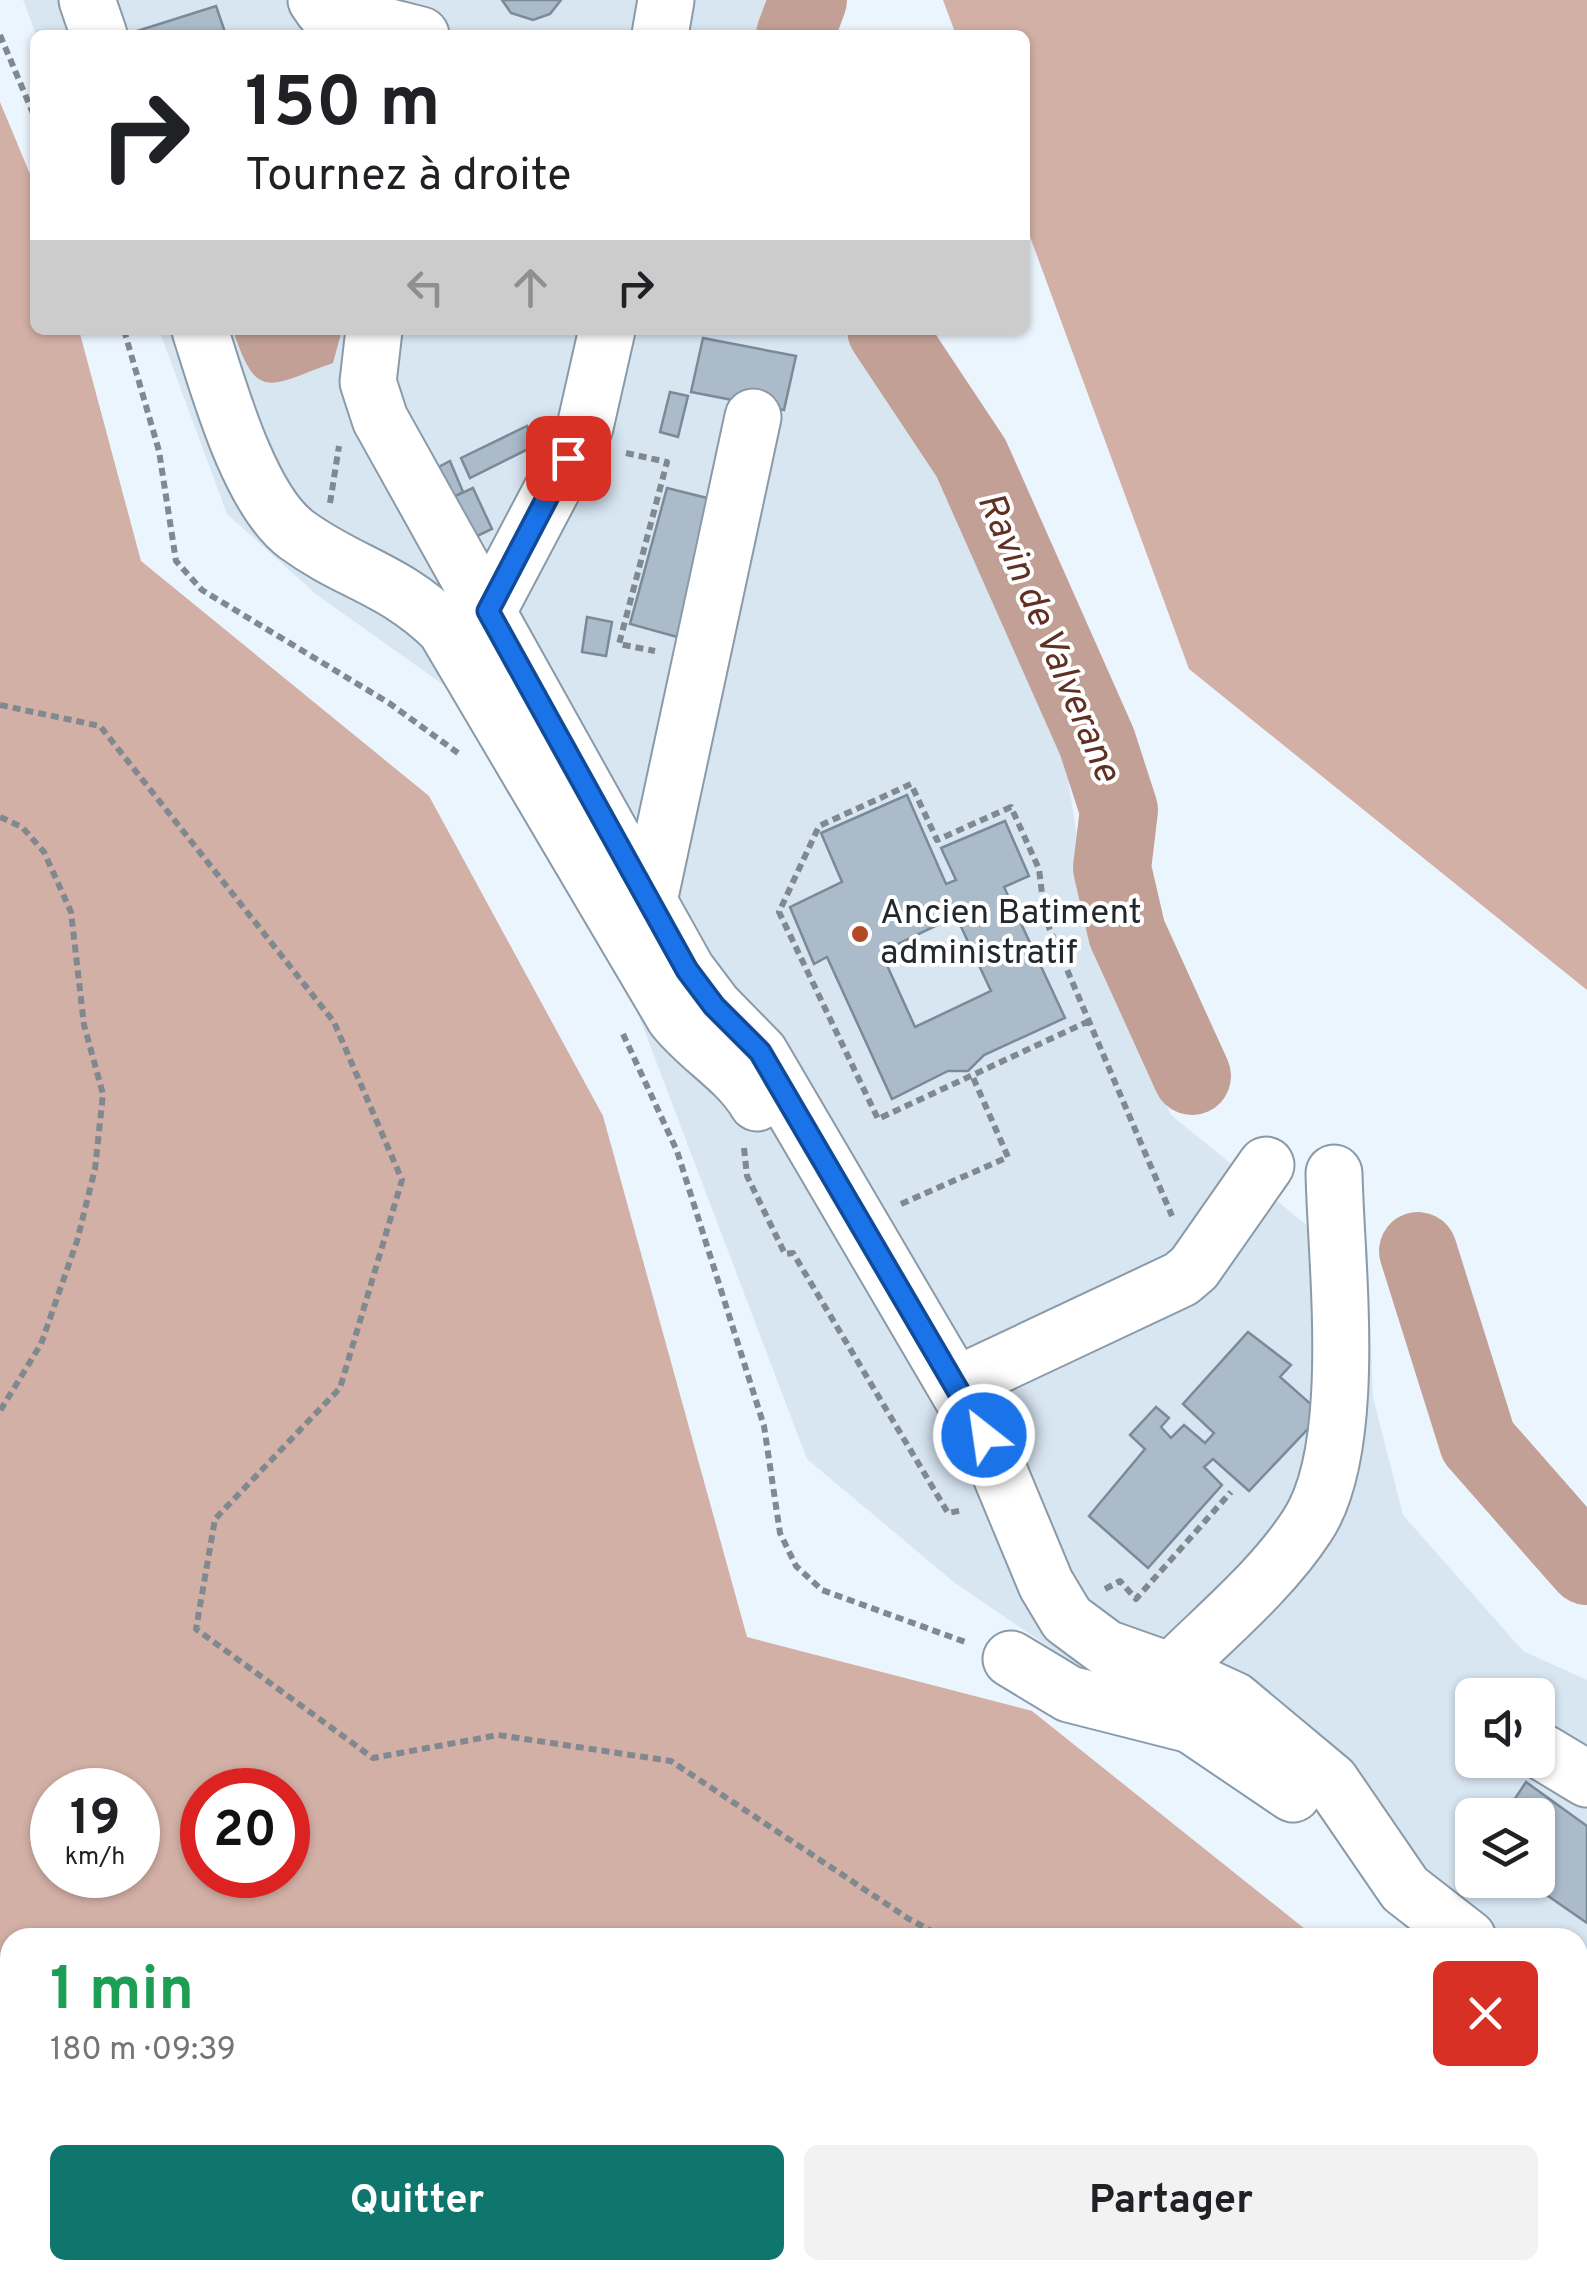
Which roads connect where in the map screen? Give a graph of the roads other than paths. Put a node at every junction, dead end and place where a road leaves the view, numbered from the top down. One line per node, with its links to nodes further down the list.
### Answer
1 (87, 0): 5 (street)
2 (316, 0): 6 (street)
3 (439, 0): 7 (street)
4 (666, 0): 8 (street)
5 (96, 30)
6 (401, 30)
7 (433, 30)
8 (661, 30)
9 (202, 335): 18 (street)
10 (373, 335): 13 (street)
11 (605, 335): 13 (street)
12 (753, 417): 14 (street)
13 (488, 611): 14 (street)
14 (649, 902): 17 (street)
15 (1266, 1165): 17 (street)
16 (1334, 1173): 20 (street)
17 (956, 1386): 18 (street)
18 (1004, 1486): 20 (street)
19 (1011, 1659): 21 (street)
20 (1171, 1671): 22 (street)
21 (1399, 1928)
22 (1455, 1928)

